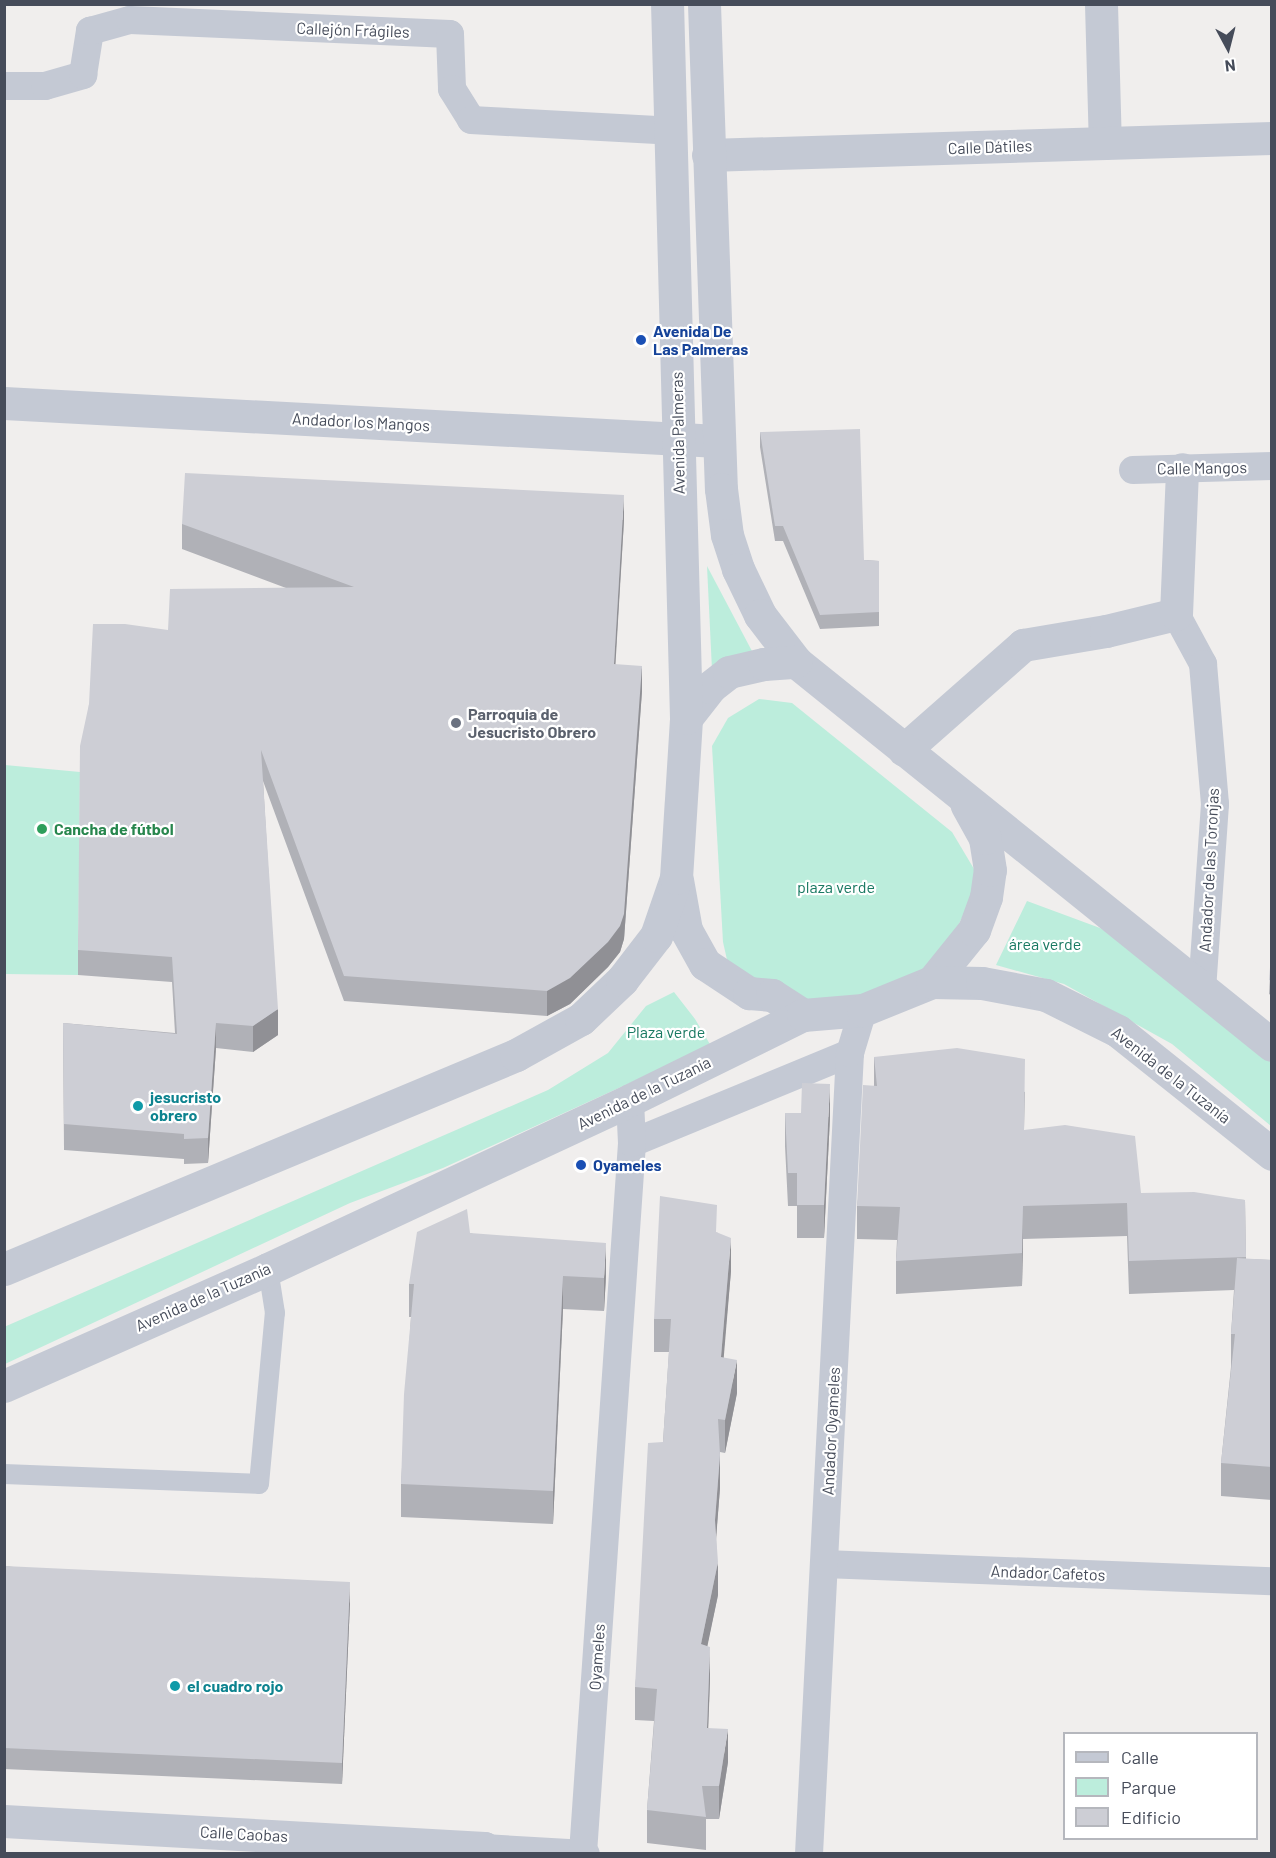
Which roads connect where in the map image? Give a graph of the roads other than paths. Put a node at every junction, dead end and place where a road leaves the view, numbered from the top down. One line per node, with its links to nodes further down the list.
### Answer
1 (667, 4): 5 (street, Avenida Palmeras)
2 (704, 4): 8 (street)
3 (1101, 4): 7 (street)
4 (4, 86): 5 (street, Callejón Frágiles)
5 (671, 131): 10 (street, Avenida Palmeras)
6 (1272, 138): 7 (street, Calle Dátiles)
7 (1105, 144): 8 (street, Calle Dátiles)
8 (708, 154): 11 (street)
9 (4, 403): 10 (street, Andador los Mangos)
10 (678, 439): 11 (street, Andador los Mangos); 17 (street, Avenida Palmeras)
11 (718, 441): 16 (street)
12 (1272, 466): 13 (street, Calle Mangos)
13 (1182, 469): 14 (street, Calle Mangos); 15 (street)
14 (1133, 470)
15 (1176, 614): 18 (street); 22 (street, Andador de las Toronjas)
16 (796, 662): 17 (street); 18 (street)
17 (686, 718): 20 (street)
18 (904, 750): 19 (street)
19 (963, 798): 21 (street); 22 (street)
20 (676, 878): 24 (street); 30 (street)
21 (932, 982): 23 (street, Avenida de la Tuzanía); 29 (street, Avenida de la Tuzanía)
22 (1202, 990): 25 (street)
23 (863, 1010): 24 (street, Avenida de la Tuzanía); 26 (street, Andador Oyameles)
24 (803, 1015): 27 (street, Avenida de la Tuzanía)
25 (1272, 1045)
26 (850, 1053): 28 (street); 34 (street, Andador Oyameles)
27 (630, 1101): 28 (street, Oyameles); 31 (street, Avenida de la Tuzanía)
28 (632, 1143): 38 (street, Oyameles)
29 (1272, 1154)
30 (4, 1269)
31 (268, 1269): 32 (street, Avenida de la Tuzanía); 33 (lane)
32 (4, 1386)
33 (4, 1474)
34 (824, 1564): 35 (street, Andador Cafetos); 39 (street, Andador Oyameles)
35 (1272, 1581)
36 (4, 1821): 37 (street, Calle Caobas)
37 (484, 1851): 38 (street)
38 (585, 1853)
39 (809, 1854)

